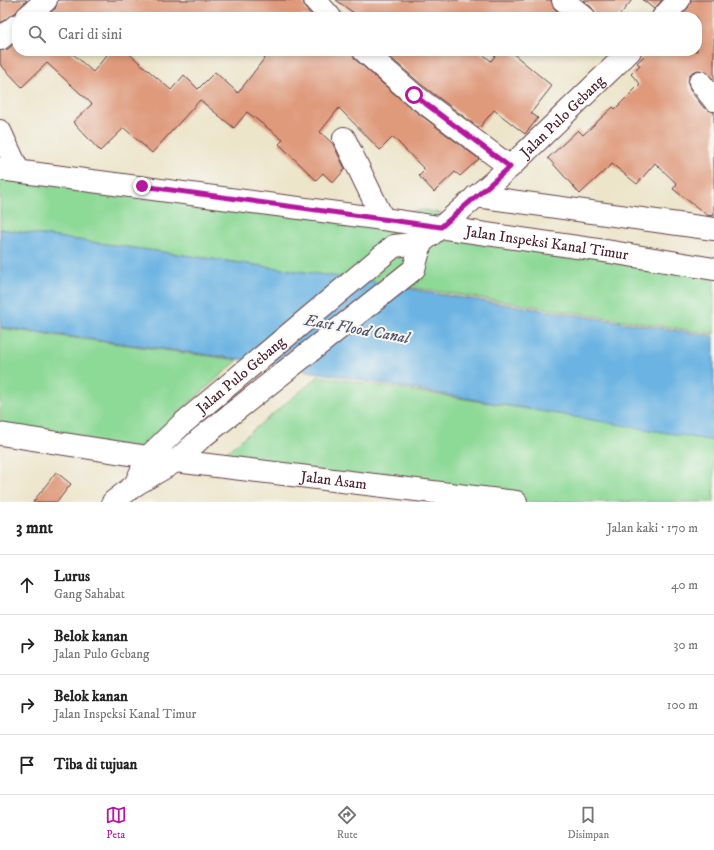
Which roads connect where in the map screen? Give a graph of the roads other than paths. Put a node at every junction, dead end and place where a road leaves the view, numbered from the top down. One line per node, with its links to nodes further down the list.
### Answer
1 (46, 0): 5 (street)
2 (315, 0): 6 (street)
3 (562, 0): 7 (street)
4 (679, 0): 8 (street)
5 (33, 12)
6 (326, 12)
7 (578, 12)
8 (668, 12)
9 (12, 29): 10 (street)
10 (0, 39)
11 (370, 56): 17 (street)
12 (623, 56): 17 (street, Jalan Pulo Gebang)
13 (700, 82): 14 (street)
14 (714, 100)
15 (0, 131): 18 (street)
16 (344, 138): 20 (street)
17 (510, 167): 19 (street, Jalan Pulo Gebang)
18 (9, 170): 20 (street, Jalan Inspeksi Kanal Timur)
19 (476, 196): 21 (street, Jalan Pulo Gebang); 22 (street)
20 (383, 219): 21 (street, Jalan Inspeksi Kanal Timur)
21 (441, 227): 23 (street, Jalan Pulo Gebang); 24 (street, Jalan Inspeksi Kanal Timur)
22 (714, 229)
23 (421, 243): 26 (street, Jalan Pulo Gebang); 27 (street, Jalan Pulo Gebang)
24 (714, 269)
25 (0, 434): 26 (street, Jalan Asam)
26 (148, 458): 27 (street, Jalan Asam); 28 (street, Jalan Pulo Gebang)
27 (176, 461): 28 (street, Jalan Pulo Gebang); 30 (street, Jalan Asam)
28 (135, 485): 29 (street, Jalan Pulo Gebang)
29 (113, 502)
30 (516, 502)

